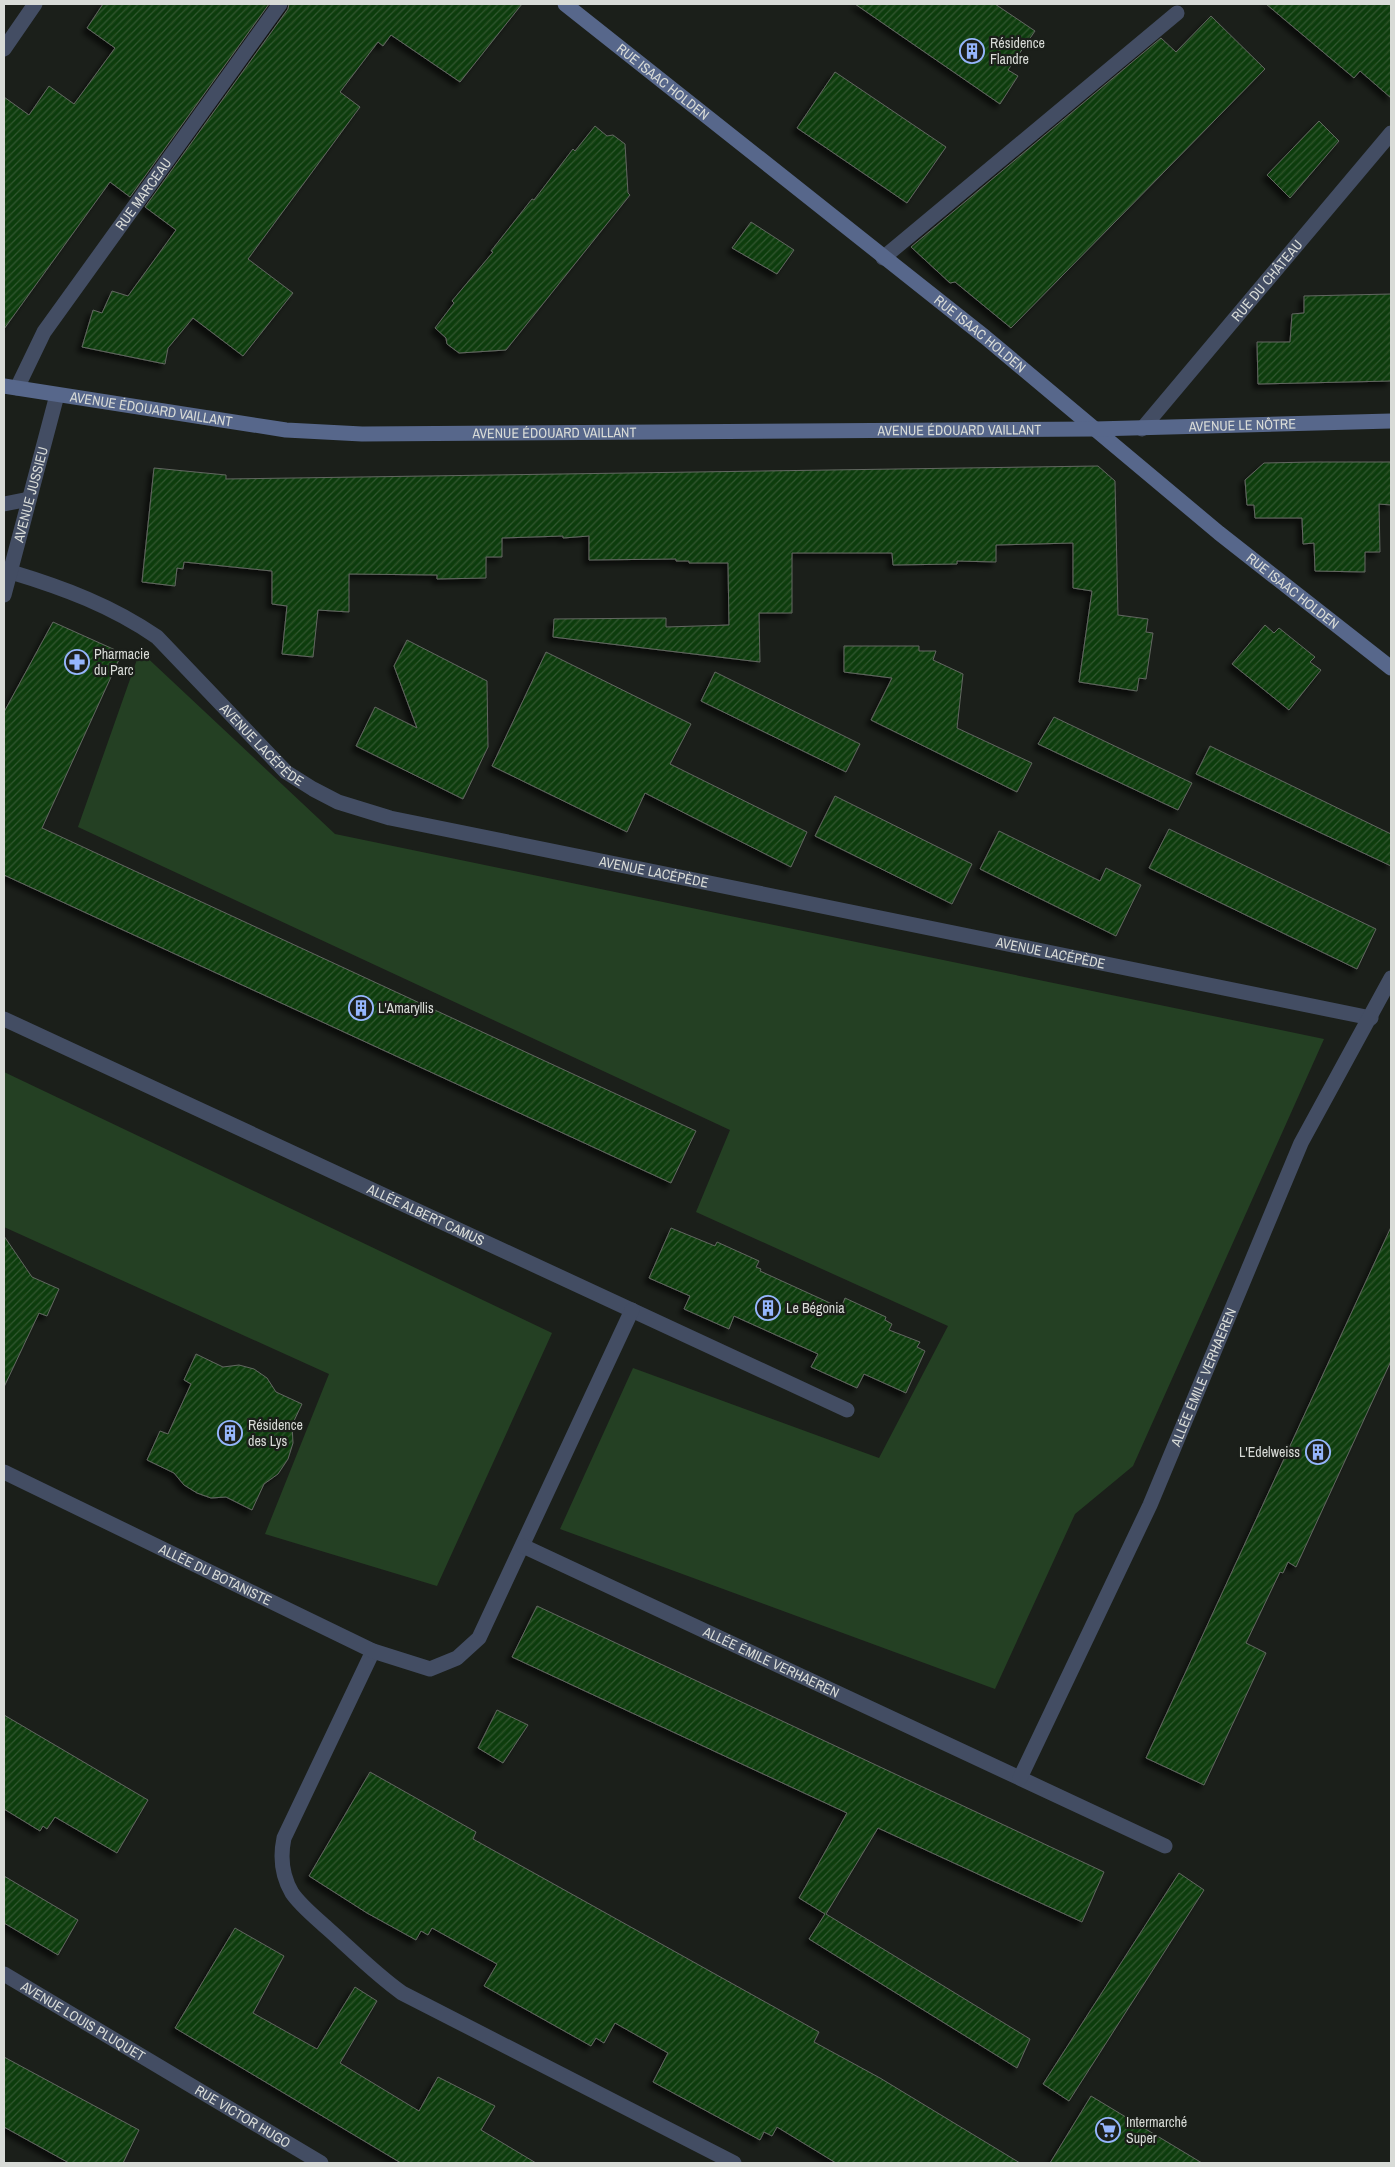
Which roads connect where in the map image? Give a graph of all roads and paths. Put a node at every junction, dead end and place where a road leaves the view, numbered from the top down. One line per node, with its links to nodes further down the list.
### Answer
1 (35, 4): 5 (street)
2 (280, 4): 8 (street, RUE MARCEAU)
3 (565, 4): 7 (main road, RUE ISAAC HOLDEN)
4 (1178, 14): 7 (street)
5 (4, 49)
6 (1391, 133): 12 (street, RUE DU CHÂTEAU)
7 (883, 258): 11 (main road, RUE ISAAC HOLDEN)
8 (10, 387): 9 (main road, AVENUE ÉDOUARD VAILLANT)
9 (56, 395): 11 (main road, AVENUE ÉDOUARD VAILLANT); 13 (street, AVENUE JUSSIEU)
10 (1391, 421): 12 (main road, AVENUE LE NÔTRE)
11 (1095, 429): 12 (main road, AVENUE LE NÔTRE); 17 (main road, RUE ISAAC HOLDEN)
12 (1142, 429)
13 (29, 499): 14 (street); 15 (street, AVENUE JUSSIEU)
14 (4, 504)
15 (11, 572): 16 (street, AVENUE JUSSIEU); 19 (street, AVENUE LACÉPÈDE)
16 (4, 595)
17 (1391, 668)
18 (1391, 978): 19 (street, ALLÉE ÉMILE VERHAEREN)
19 (1371, 1018): 26 (street, ALLÉE ÉMILE VERHAEREN)
20 (4, 1019): 21 (street, ALLÉE ALBERT CAMUS)
21 (632, 1310): 22 (street, ALLÉE ALBERT CAMUS); 24 (street)
22 (847, 1410)
23 (4, 1472): 25 (street, ALLÉE DU BOTANISTE)
24 (523, 1546): 25 (street, ALLÉE DU BOTANISTE); 26 (street, ALLÉE ÉMILE VERHAEREN)
25 (373, 1651): 31 (street)
26 (1020, 1778): 27 (street, ALLÉE ÉMILE VERHAEREN)
27 (1165, 1846)
28 (4, 1974): 29 (street, AVENUE LOUIS PLUQUET)
29 (163, 2070): 30 (street, RUE VICTOR HUGO)
30 (321, 2163)
31 (734, 2163)

